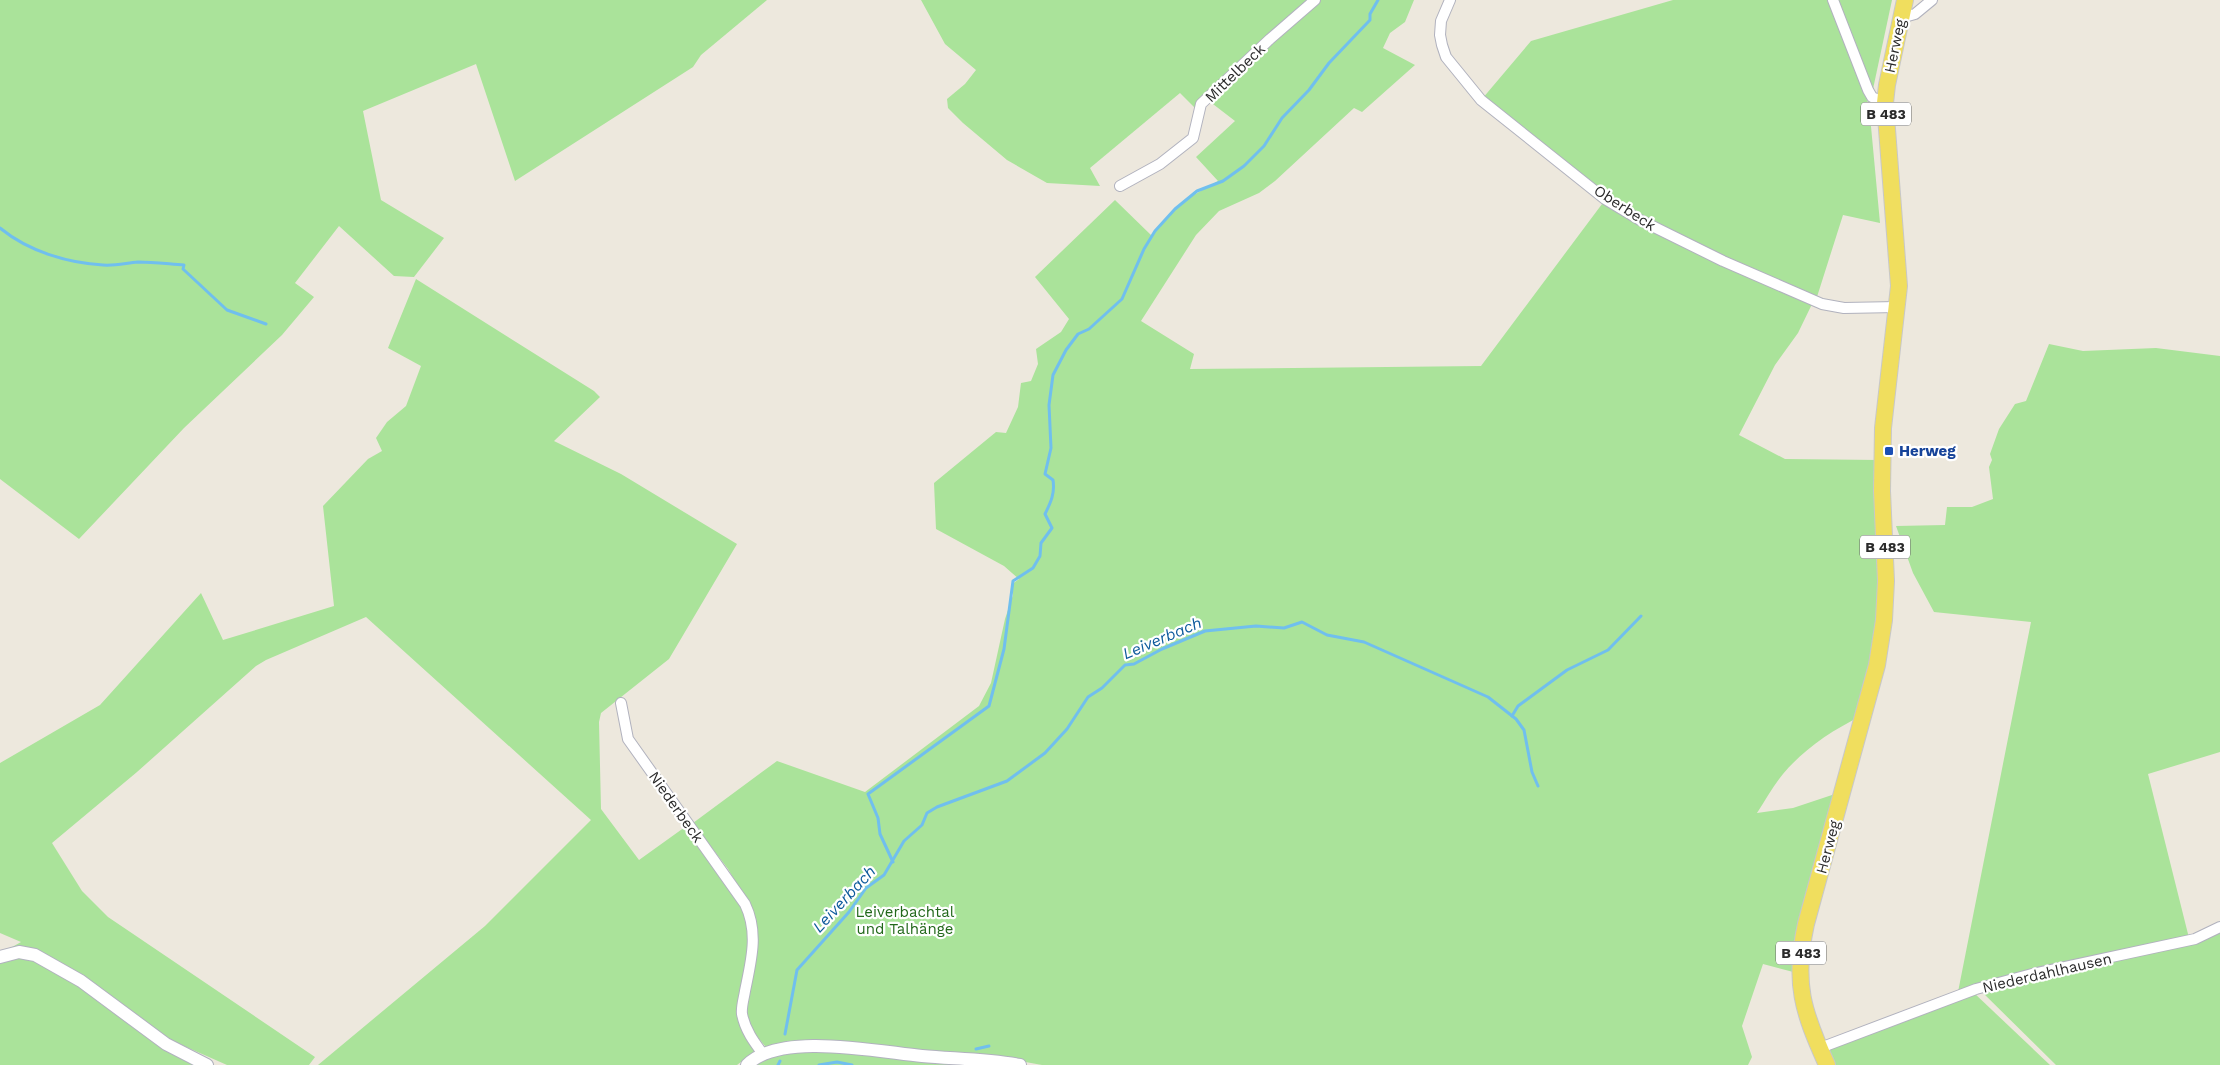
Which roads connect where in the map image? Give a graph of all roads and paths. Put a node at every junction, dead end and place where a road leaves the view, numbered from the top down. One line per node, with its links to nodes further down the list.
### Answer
1 (1315, 0): 8 (street, Mittelbeck)
2 (1450, 0): 9 (street, Oberbeck)
3 (1833, 0): 7 (street)
4 (1905, 0): 6 (main road, Herweg / B 483)
5 (1932, 0): 6 (street)
6 (1901, 18): 7 (main road, Herweg / B 483)
7 (1885, 103): 9 (main road, Herweg / B 483)
8 (1120, 186)
9 (1897, 307): 13 (main road, Herweg / B 483)
10 (621, 703): 14 (street, Niederbeck)
11 (2220, 927): 13 (street, Niederdahlhausen)
12 (2, 953): 15 (street)
13 (1820, 1048): 18 (main road, Herweg / B 483)
14 (764, 1054): 16 (street); 17 (street)
15 (207, 1065)
16 (747, 1065)
17 (1020, 1065)
18 (1828, 1065)

